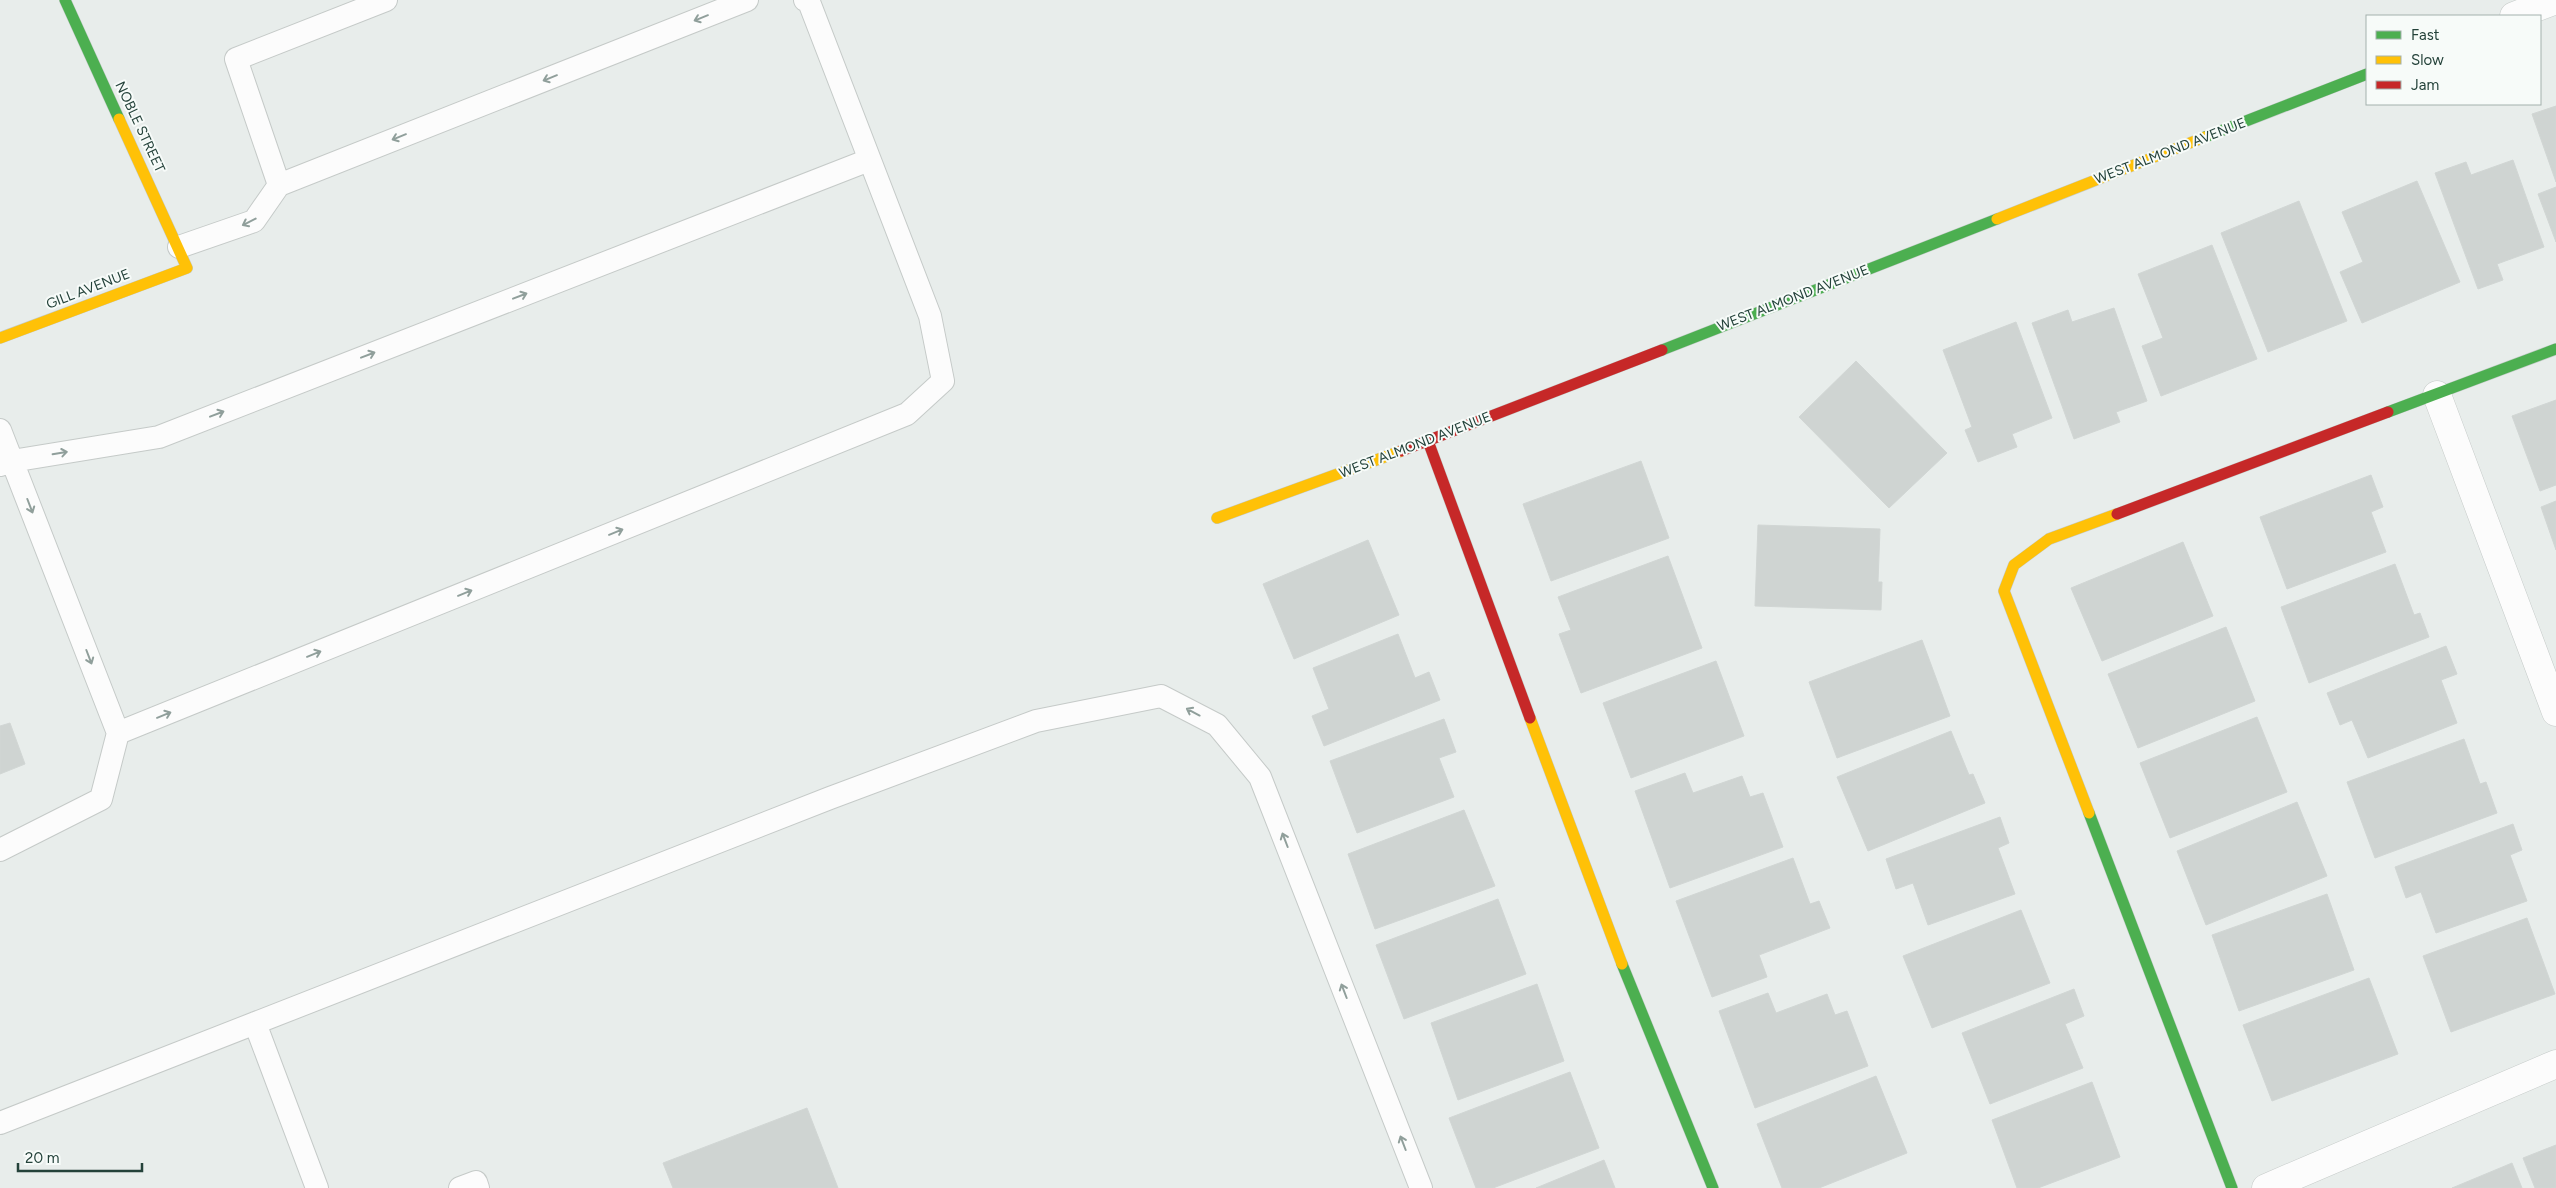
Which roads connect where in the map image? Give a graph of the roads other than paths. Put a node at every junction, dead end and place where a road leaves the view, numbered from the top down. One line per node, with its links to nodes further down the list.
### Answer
1 (65, 0): 10 (street, NOBLE STREET)
2 (386, 0): 9 (lane)
3 (747, 0): 9 (lane, one-way to 9)
4 (805, 0): 8 (lane)
5 (2556, 0): 6 (street)
6 (2517, 15)
7 (2366, 74): 15 (street, WEST ALMOND AVENUE)
8 (870, 160): 16 (lane, one-way to 8); 19 (lane, one-way to 8)
9 (279, 185): 10 (lane, one-way to 10)
10 (183, 257): 11 (street, GILL AVENUE)
11 (0, 338)
12 (2556, 349): 13 (street)
13 (2438, 395): 18 (street); 29 (street)
14 (0, 430): 16 (lane)
15 (1428, 441): 17 (street, WEST ALMOND AVENUE); 28 (street)
16 (6, 463): 19 (lane, one-way to 19)
17 (1217, 518)
18 (2556, 712)
19 (118, 733): 20 (lane)
20 (0, 850)
21 (255, 1023): 23 (lane); 24 (lane); 27 (lane, one-way to 21)
22 (2556, 1064): 30 (street)
23 (0, 1123)
24 (317, 1188)
25 (460, 1188): 26 (lane)
26 (478, 1188)
27 (1421, 1188)
28 (1713, 1188)
29 (2232, 1188)
30 (2266, 1188)

